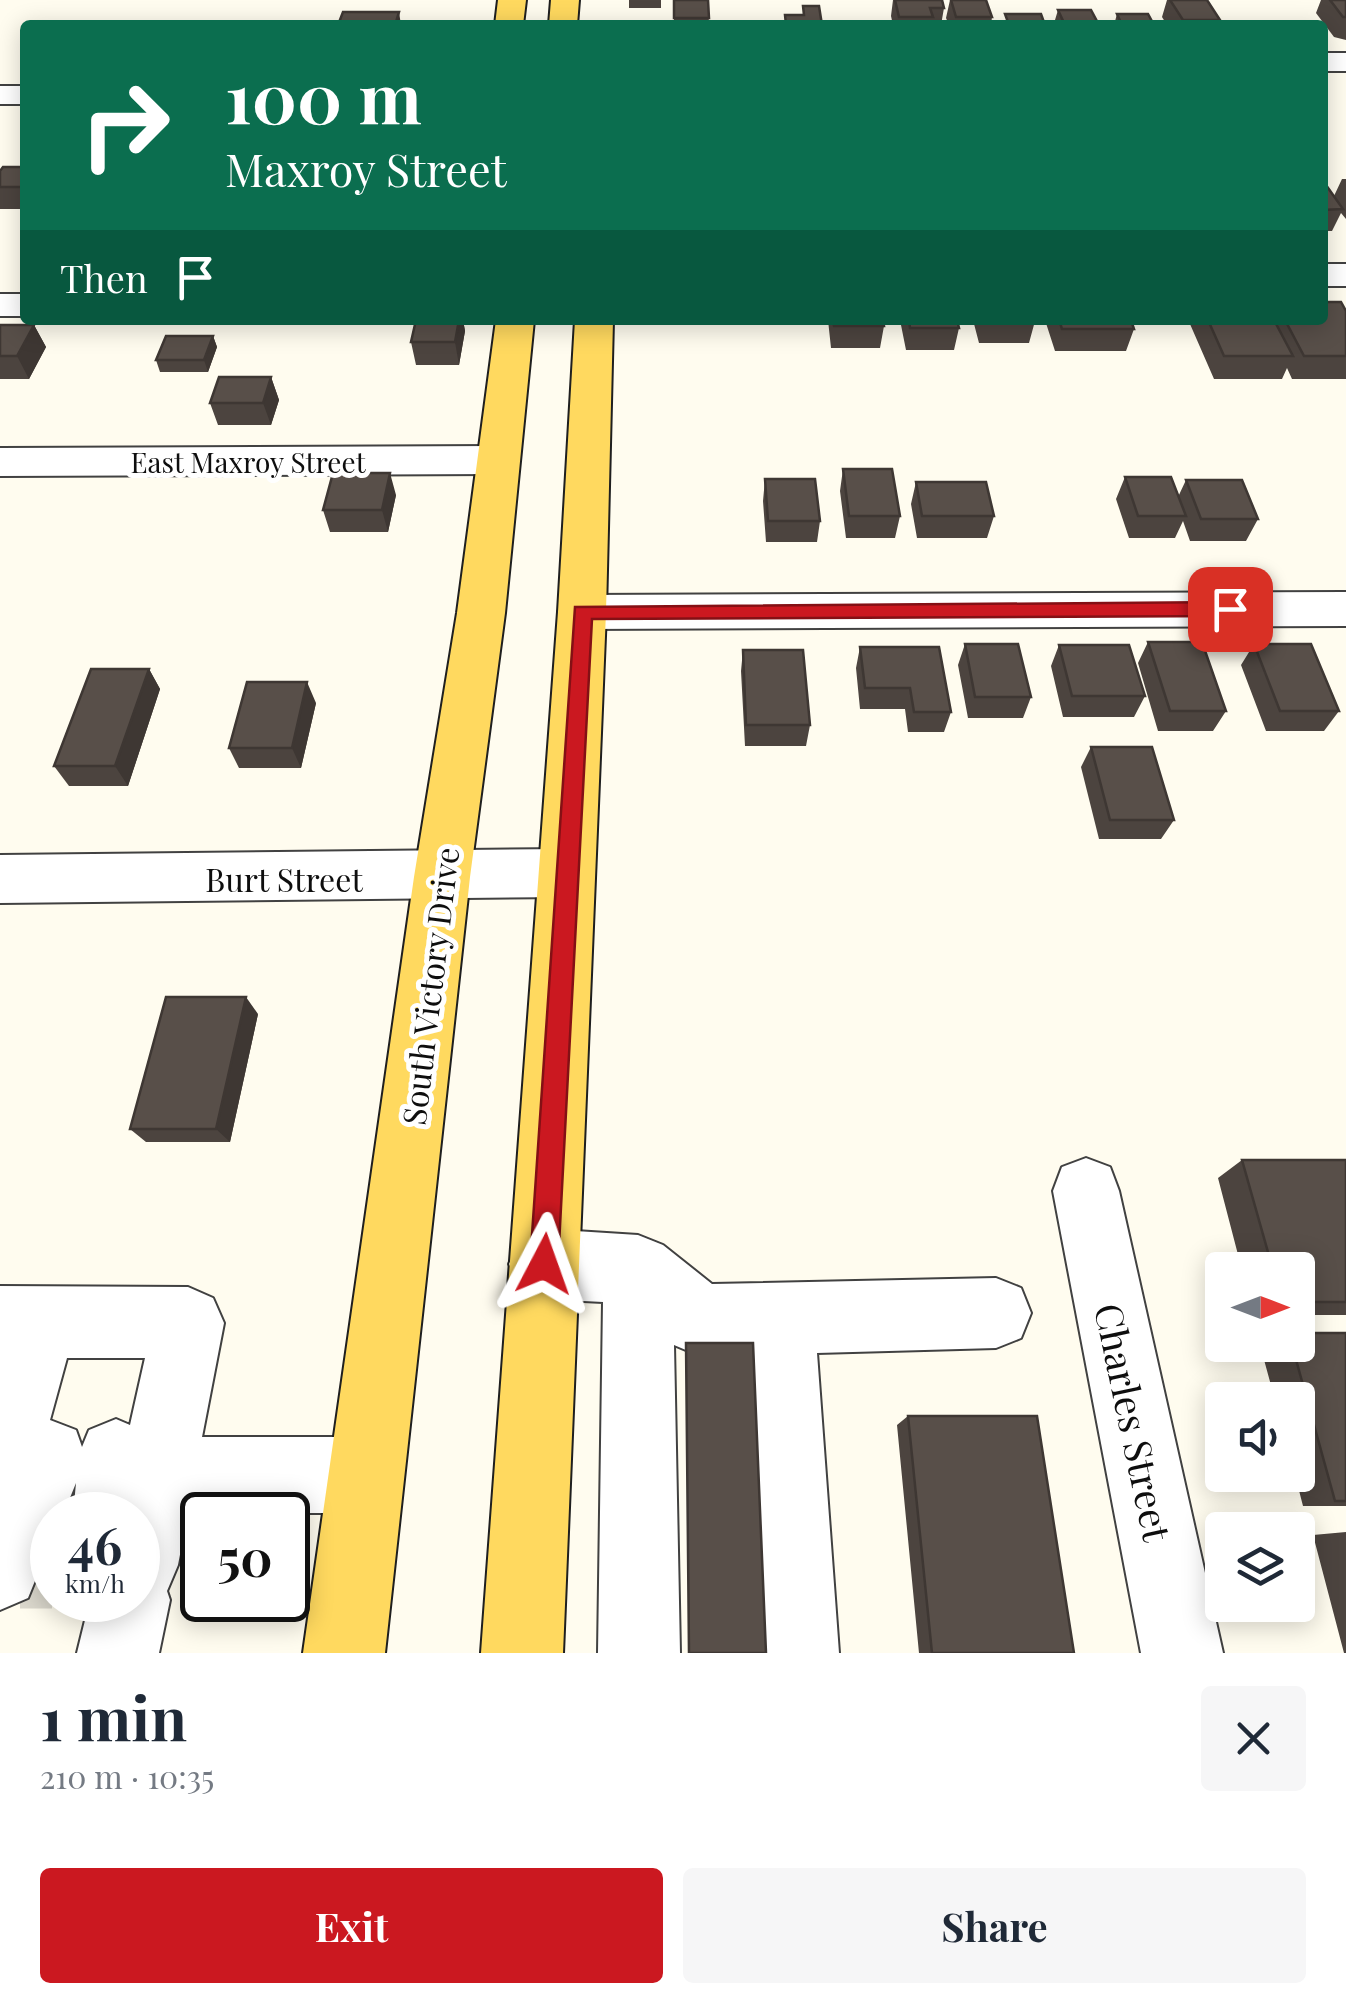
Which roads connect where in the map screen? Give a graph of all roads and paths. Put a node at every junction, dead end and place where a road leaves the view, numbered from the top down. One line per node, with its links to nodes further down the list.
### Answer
1 (513, 325): 3 (main road, South Victory Drive)
2 (594, 325): 6 (main road)
3 (496, 460): 4 (street, East Maxroy Street); 8 (main road, South Victory Drive)
4 (0, 462)
5 (1346, 609): 6 (street)
6 (582, 612): 7 (main road)
7 (567, 873): 8 (street, Burt Street); 11 (main road)
8 (442, 877): 9 (street, Burt Street); 17 (main road, South Victory Drive)
9 (0, 879)
10 (1086, 1191): 28 (street, Charles Street)
11 (544, 1264): 12 (street); 25 (main road)
12 (638, 1270): 14 (street); 26 (street)
13 (996, 1312): 14 (street)
14 (779, 1318): 27 (street)
15 (20, 1322): 16 (street); 16 (street)
16 (87, 1474): 17 (street); 18 (street)
17 (366, 1475): 24 (main road, South Victory Drive)
18 (27, 1588): 21 (street)
19 (103, 1622): 22 (street)
20 (125, 1622): 23 (street)
21 (90, 1653)
22 (101, 1653)
23 (118, 1653)
24 (344, 1653)
25 (522, 1653)
26 (639, 1653)
27 (798, 1653)
28 (1182, 1653)

